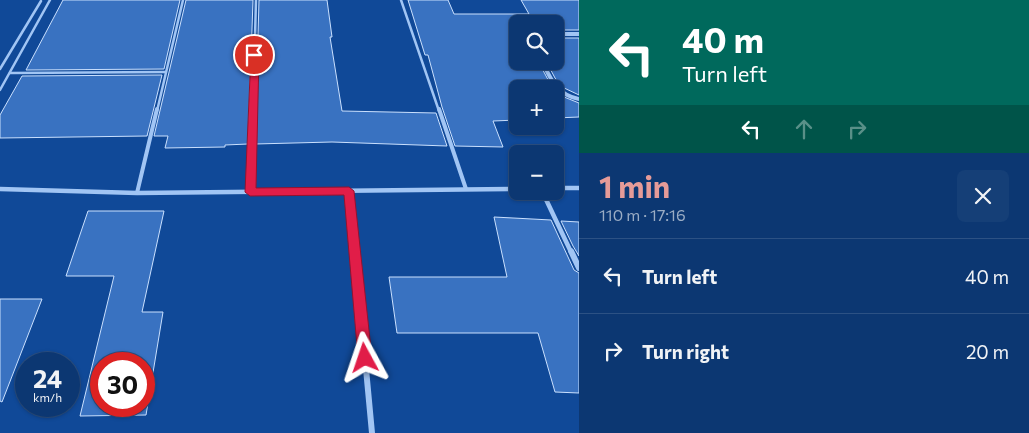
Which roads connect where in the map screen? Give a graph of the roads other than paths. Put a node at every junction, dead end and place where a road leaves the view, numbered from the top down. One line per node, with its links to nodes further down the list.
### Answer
1 (50, 0): 11 (lane)
2 (183, 0): 10 (lane)
3 (256, 0): 20 (lane)
4 (401, 0): 17 (lane)
5 (41, 1): 8 (lane)
6 (564, 34): 7 (street)
7 (579, 34)
8 (0, 69)
9 (546, 70): 13 (street)
10 (166, 72): 11 (lane); 21 (lane)
11 (10, 73): 12 (lane)
12 (0, 90)
13 (579, 99)
14 (564, 188): 15 (street)
15 (579, 188)
16 (0, 189): 21 (street)
17 (466, 189): 18 (street); 19 (street)
18 (509, 189)
19 (349, 191): 20 (street); 24 (street)
20 (250, 192): 21 (street)
21 (137, 193)
22 (546, 200): 23 (street)
23 (579, 268)
24 (372, 433)

